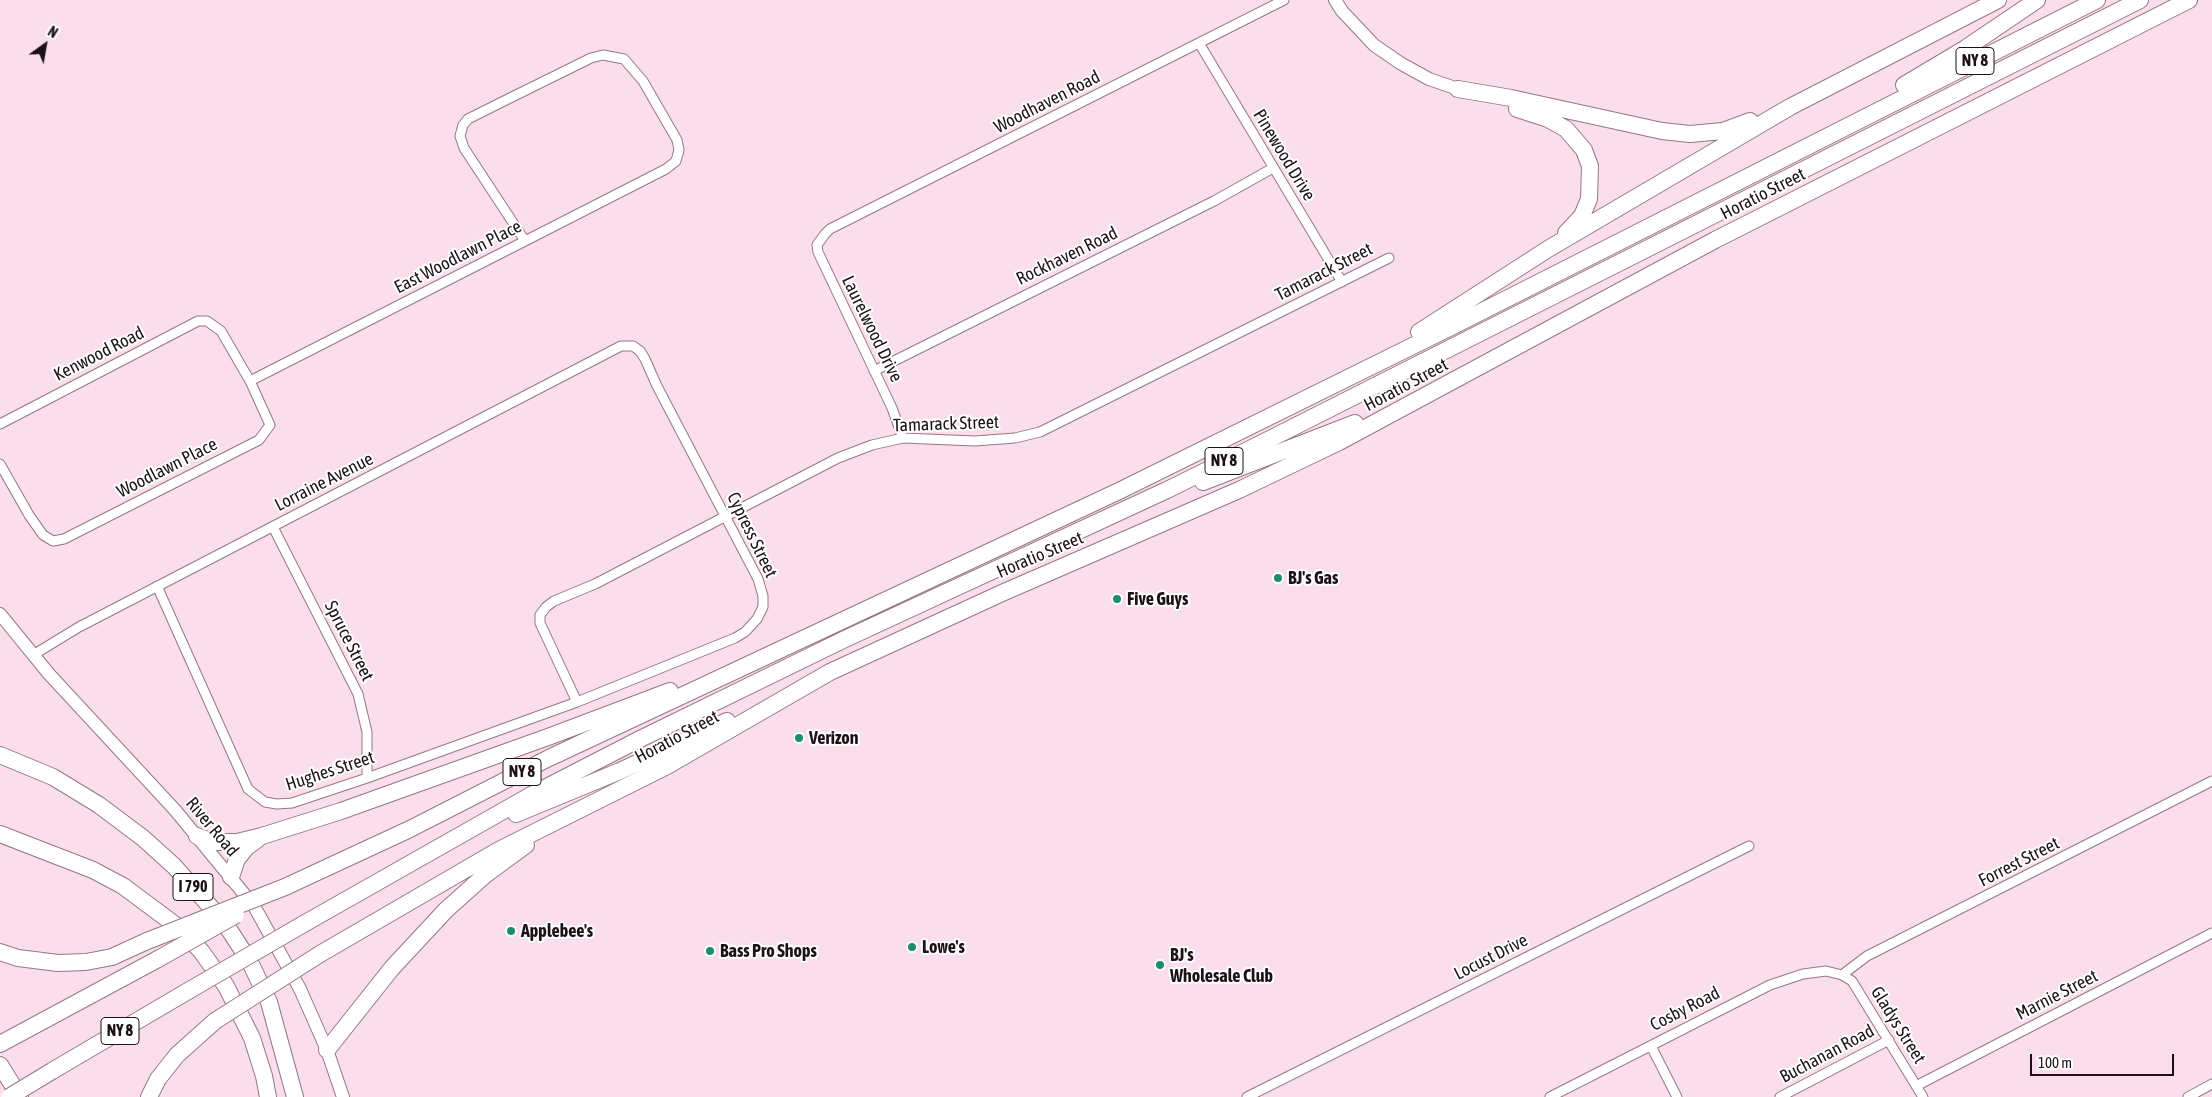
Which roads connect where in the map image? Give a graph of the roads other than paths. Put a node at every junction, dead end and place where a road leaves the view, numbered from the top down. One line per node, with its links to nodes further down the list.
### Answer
1 (1284, 0): 8 (street, Woodhaven Road)
2 (1335, 0): 9 (main road)
3 (1998, 0): 10 (highway)
4 (2037, 0): 11 (highway)
5 (2096, 0): 11 (highway, NY 8)
6 (2140, 0): 27 (highway, NY 8)
7 (2189, 0): 23 (highway, Horatio Street)
8 (1199, 43): 12 (street, Pinewood Drive); 13 (street, Woodhaven Road)
9 (1458, 89): 10 (highway); 15 (highway)
10 (1790, 107): 15 (highway)
11 (1853, 121): 21 (highway, NY 8)
12 (1273, 168): 17 (street, Pinewood Drive); 20 (street, Rockhaven Road)
13 (825, 234): 20 (street, Laurelwood Drive)
14 (526, 241): 14 (street, East Woodlawn Place); 22 (street, East Woodlawn Place)
15 (1548, 249): 21 (highway)
16 (1389, 258): 17 (street, Tamarack Street)
17 (1342, 282): 25 (street, Tamarack Street)
18 (214, 324): 22 (street, Woodlawn Place); 24 (street, Kenwood Road)
19 (633, 346): 28 (street, Cypress Street); 29 (street, Lorraine Avenue)
20 (874, 371): 25 (street, Laurelwood Drive)
21 (1348, 377): 33 (highway, NY 8)
22 (250, 380): 26 (street, Woodlawn Place)
23 (1439, 390): 27 (highway); 34 (highway, Horatio Street)
24 (0, 424)
25 (903, 438): 28 (street, Tamarack Street)
26 (0, 464)
27 (1166, 490): 41 (highway, NY 8)
28 (725, 516): 35 (street, Tamarack Street); 35 (street, Cypress Street)
29 (273, 527): 30 (street, Lorraine Avenue); 37 (street, Spruce Street)
30 (157, 586): 32 (street, Lorraine Avenue); 37 (street, Hughes Street)
31 (0, 614): 32 (main road, River Road)
32 (33, 655): 42 (main road, River Road)
33 (759, 660): 43 (highway); 46 (highway, NY 8)
34 (789, 696): 39 (highway, Horatio Street); 41 (highway)
35 (577, 702): 37 (street, Hughes Street)
36 (0, 755): 50 (highway, I 790)
37 (367, 778)
38 (2212, 781): 49 (street, Forrest Street)
39 (563, 818): 54 (highway); 60 (highway, bridge)
40 (0, 834): 61 (highway)
41 (462, 835): 58 (highway, NY 8, bridge)
42 (197, 836): 43 (highway); 45 (main road, River Road)
43 (262, 836): 45 (highway)
44 (1749, 846): 65 (street, Locust Drive)
45 (231, 877): 54 (main road, River Road)
46 (285, 886): 48 (highway, bridge); 52 (highway, NY 8, bridge)
47 (2212, 933): 57 (street, Marnie Street)
48 (0, 952)
49 (1842, 974): 51 (street, Gladys Street); 53 (street, Cosby Road)
50 (269, 1002): 62 (highway, I 790); 63 (highway)
51 (1889, 1040): 57 (street, Gladys Street); 68 (street, Buchanan Road)
52 (0, 1044)
53 (1650, 1046): 66 (street, Cosby Road); 67 (street)
54 (327, 1050): 64 (main road, River Road)
55 (0, 1065): 59 (highway)
56 (2212, 1084): 70 (street)
57 (1916, 1086): 69 (street, Gladys Street)
58 (9, 1097)
59 (20, 1097)
60 (148, 1097)
61 (268, 1097)
62 (295, 1097)
63 (305, 1097)
64 (343, 1097)
65 (1247, 1097)
66 (1550, 1097)
67 (1677, 1097)
68 (1780, 1097)
69 (1923, 1097)
70 (2188, 1097)

